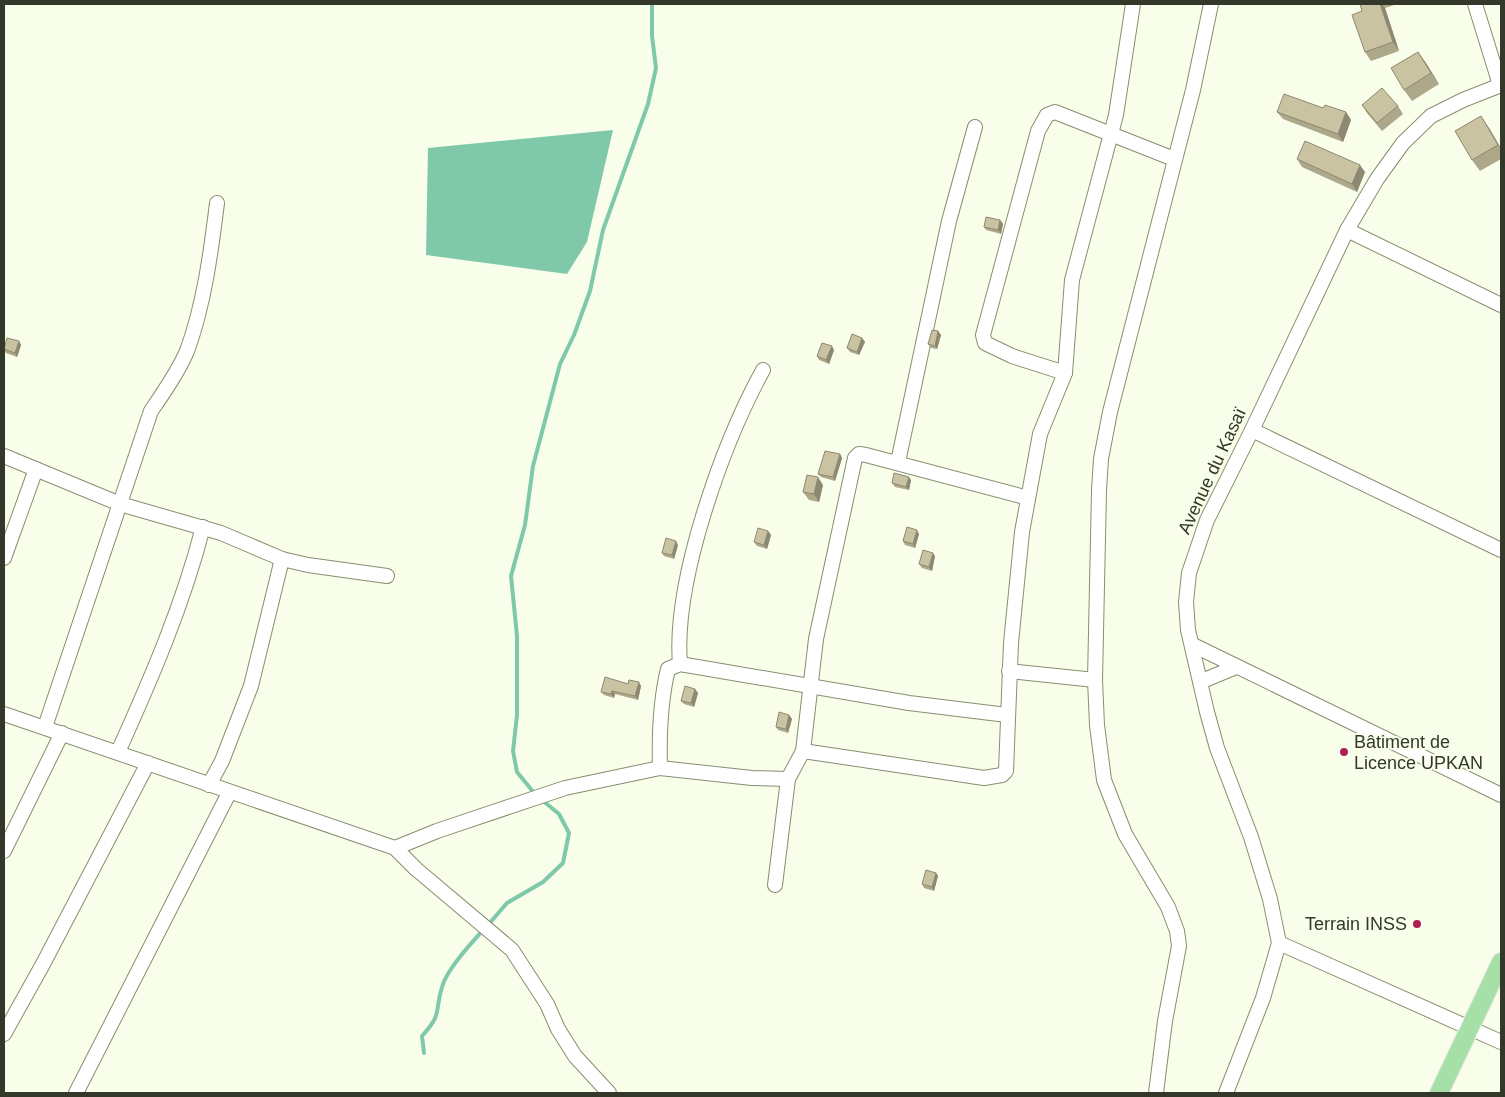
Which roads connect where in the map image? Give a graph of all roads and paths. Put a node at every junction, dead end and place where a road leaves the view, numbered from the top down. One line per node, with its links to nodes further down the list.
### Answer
1 (1132, 4): 6 (street)
2 (1212, 4): 7 (street)
3 (1474, 4): 4 (street)
4 (1501, 85): 9 (street, Avenue du Kasaï)
5 (975, 127): 15 (street)
6 (1112, 134): 7 (street); 12 (street); 12 (street)
7 (1174, 159): 28 (street)
8 (217, 203): 18 (street)
9 (1347, 230): 10 (street); 13 (street, Avenue du Kasaï)
10 (1501, 305)
11 (763, 370): 25 (street)
12 (1065, 373): 17 (street)
13 (1252, 430): 20 (street); 24 (street, Avenue du Kasaï)
14 (4, 456): 16 (street)
15 (898, 462): 17 (street); 30 (street)
16 (36, 469): 18 (street); 21 (street)
17 (1028, 498): 27 (street)
18 (120, 504): 19 (street); 33 (street)
19 (203, 527): 22 (street); 36 (street)
20 (1501, 550)
21 (4, 558)
22 (282, 559): 23 (street); 40 (street)
23 (387, 576)
24 (1193, 645): 26 (street); 29 (street, Avenue du Kasaï)
25 (680, 664): 30 (street); 38 (street)
26 (1236, 667): 29 (street); 42 (street)
27 (1009, 671): 28 (street); 32 (street)
28 (1095, 680): 54 (street)
29 (1202, 682): 46 (street, Avenue du Kasaï)
30 (810, 687): 32 (street); 35 (street)
31 (4, 714): 33 (street)
32 (1007, 715): 35 (street)
33 (45, 727): 34 (street)
34 (62, 733): 36 (street); 44 (street)
35 (803, 751): 39 (street)
36 (118, 752): 37 (street)
37 (148, 763): 40 (street); 49 (street)
38 (660, 768): 39 (street); 43 (street)
39 (788, 779): 45 (street)
40 (209, 786): 41 (street)
41 (229, 792): 43 (street); 52 (street)
42 (1501, 795)
43 (395, 848): 53 (street)
44 (4, 852)
45 (775, 885)
46 (1279, 943): 48 (street); 55 (street, Avenue du Kasaï)
47 (1501, 962): 48 (main road)
48 (1470, 1027): 50 (street); 56 (main road)
49 (4, 1034)
50 (1501, 1042)
51 (1501, 1089): 57 (path)
52 (76, 1093)
53 (609, 1093)
54 (1156, 1093)
55 (1226, 1093)
56 (1438, 1093)
57 (1499, 1093)

